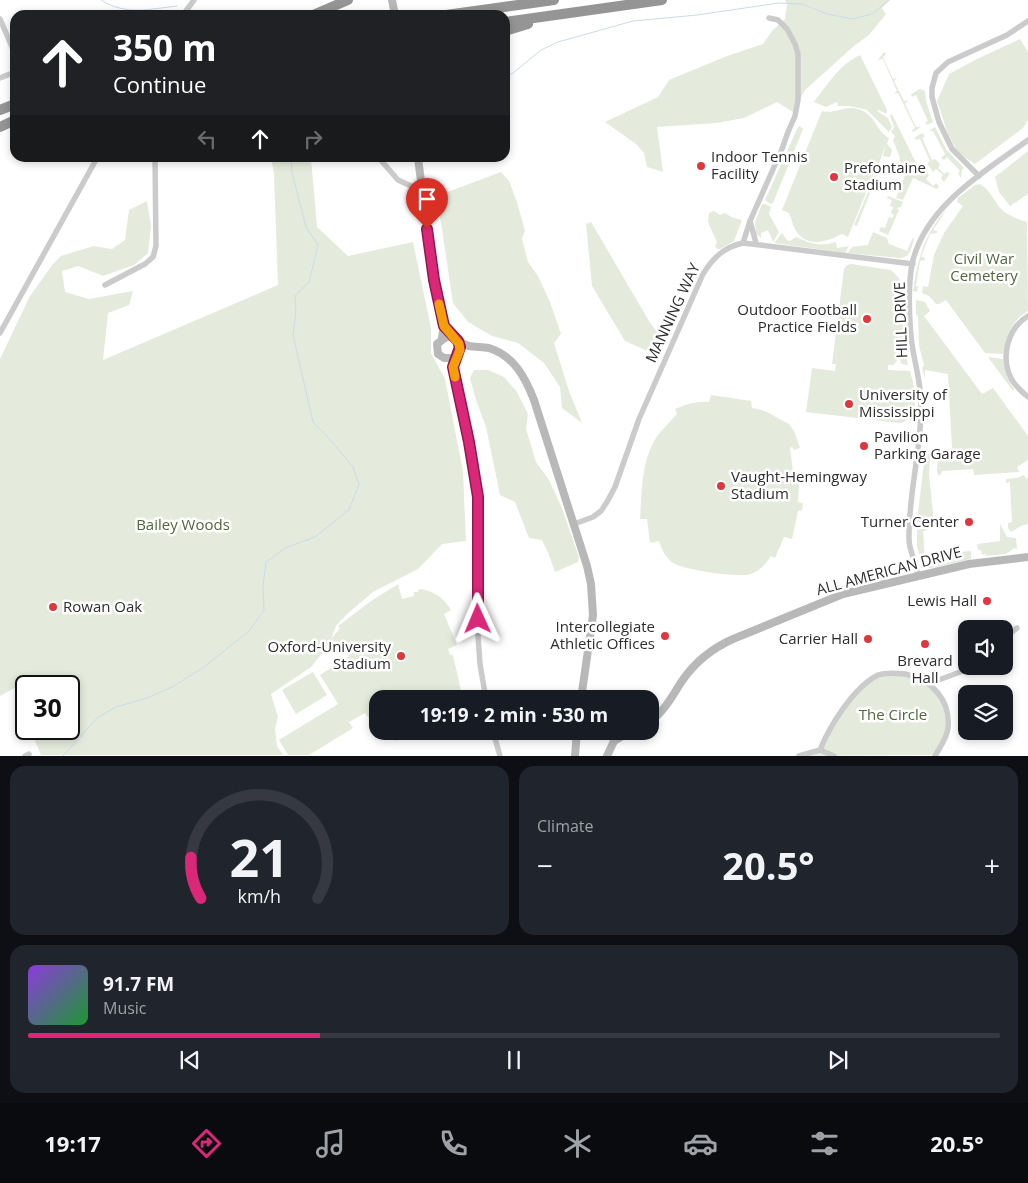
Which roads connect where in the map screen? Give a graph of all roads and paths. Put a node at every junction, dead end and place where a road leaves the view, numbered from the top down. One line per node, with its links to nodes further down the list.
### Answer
1 (348, 0): 4 (highway)
2 (554, 0): 5 (highway)
3 (662, 0): 6 (highway)
4 (325, 10)
5 (482, 10)
6 (560, 14): 10 (highway); 11 (highway)
7 (769, 18): 20 (street)
8 (0, 19): 12 (street)
9 (1028, 20): 18 (street)
10 (510, 21)
11 (510, 29)
12 (10, 42)
13 (1028, 140): 18 (street, HILL DRIVE)
14 (95, 162): 27 (street)
15 (155, 162): 24 (street)
16 (382, 162): 19 (street)
17 (418, 162): 19 (street)
18 (979, 176): 23 (street, HILL DRIVE)
19 (422, 191): 26 (street)
20 (750, 221): 21 (street); 22 (street)
21 (743, 243): 22 (street, MANNING WAY); 35 (street, MANNING WAY)
22 (756, 243): 23 (street, MANNING WAY)
23 (913, 264): 37 (street, HILL DRIVE)
24 (106, 285)
25 (1028, 316): 34 (street)
26 (444, 326): 28 (street); 29 (street)
27 (0, 333)
28 (442, 338): 29 (street); 32 (street)
29 (455, 339): 30 (street); 31 (street)
30 (468, 346): 31 (street); 35 (street)
31 (458, 353): 32 (street); 33 (street)
32 (444, 358): 33 (street)
33 (453, 367): 42 (street)
34 (1028, 397)
35 (574, 524): 43 (street)
36 (1028, 556): 37 (street, ALL AMERICAN DRIVE)
37 (918, 576): 44 (street, ALL AMERICAN DRIVE)
38 (1018, 628): 39 (street)
39 (1013, 632)
40 (958, 673): 41 (street)
41 (931, 684): 48 (street); 54 (street)
42 (484, 690)
43 (582, 690)
44 (659, 713)
45 (496, 740): 49 (street)
46 (576, 740): 50 (street)
47 (616, 740): 51 (street)
48 (820, 750): 52 (street); 53 (street)
49 (500, 756)
50 (575, 756)
51 (607, 756)
52 (799, 756)
53 (834, 756)
54 (935, 756)

